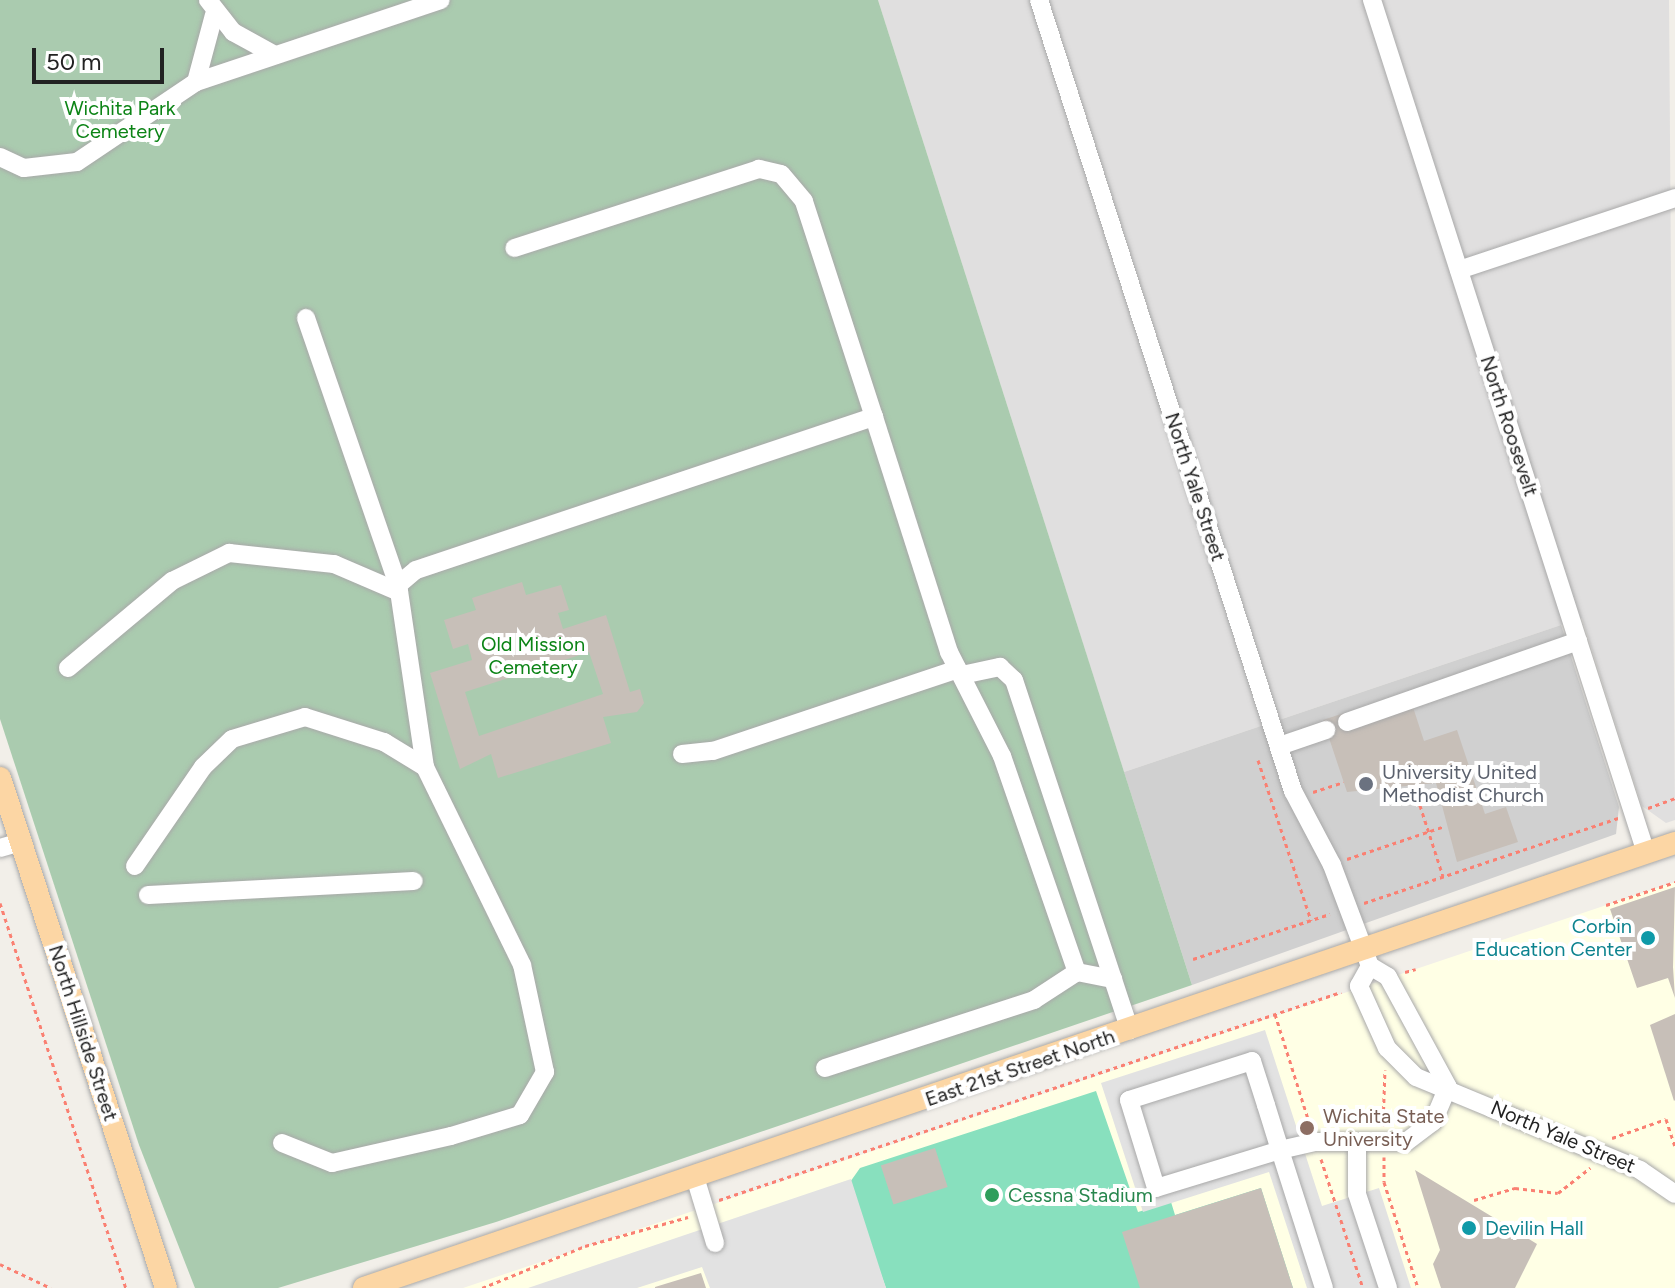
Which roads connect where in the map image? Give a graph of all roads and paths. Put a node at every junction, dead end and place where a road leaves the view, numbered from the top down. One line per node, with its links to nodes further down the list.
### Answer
1 (441, 0): 5 (street)
2 (1039, 0): 19 (street, North Yale Street)
3 (1372, 0): 10 (street, North Roosevelt)
4 (211, 8): 5 (street); 6 (street)
5 (275, 55): 6 (street)
6 (196, 82): 7 (street)
7 (0, 157)
8 (1675, 198): 10 (street)
9 (514, 248): 12 (street)
10 (1459, 270): 14 (street, North Roosevelt)
11 (306, 318): 13 (street)
12 (874, 417): 13 (street); 16 (street)
13 (398, 588): 15 (street); 22 (street)
14 (1578, 641): 17 (street); 26 (street, North Roosevelt)
15 (68, 668)
16 (960, 672): 20 (street); 44 (street); 45 (street)
17 (1347, 722)
18 (1326, 730): 19 (street)
19 (1279, 746): 40 (street, North Yale Street)
20 (682, 754)
21 (1258, 760): 41 (path)
22 (425, 767): 33 (street); 51 (street)
23 (0, 778): 30 (main road, North Hillside Street)
24 (1415, 790): 28 (path)
25 (1675, 798): 26 (path)
26 (1633, 813): 31 (street, North Roosevelt); 34 (path)
27 (1445, 826): 28 (path)
28 (1429, 831): 32 (path); 34 (path)
29 (1675, 843): 31 (main road, East 21st Street North)
30 (10, 845): 62 (main road, North Hillside Street)
31 (1646, 853): 42 (main road, East 21st Street North)
32 (1347, 859)
33 (135, 866)
34 (1443, 876): 40 (path)
35 (414, 881): 37 (street)
36 (1675, 882): 39 (path)
37 (148, 895)
38 (0, 903): 61 (path)
39 (1606, 905)
40 (1349, 908): 41 (path); 42 (street, North Yale Street)
41 (1311, 920): 43 (path)
42 (1368, 957): 47 (main road, East 21st Street North); 50 (street, North Yale Street); 50 (street, North Yale Street)
43 (1193, 959)
44 (1077, 972): 45 (street); 49 (street)
45 (1113, 979): 47 (street)
46 (1348, 1005): 57 (path)
47 (1130, 1030): 55 (main road, East 21st Street North)
48 (1379, 1057): 52 (path)
49 (825, 1068)
50 (1448, 1087): 52 (street); 56 (street, North Yale Street)
51 (282, 1143)
52 (1384, 1143): 53 (street); 67 (path)
53 (1357, 1145): 54 (street); 66 (street)
54 (1280, 1150): 54 (street); 65 (street)
55 (695, 1177): 57 (street); 63 (main road, East 21st Street North)
56 (1675, 1194)
57 (704, 1207): 58 (street); 64 (path)
58 (715, 1243)
59 (0, 1264): 60 (path)
60 (51, 1288)
61 (126, 1288)
62 (166, 1288)
63 (364, 1288)
64 (482, 1288)
65 (1324, 1288)
66 (1388, 1288)
67 (1418, 1288)

